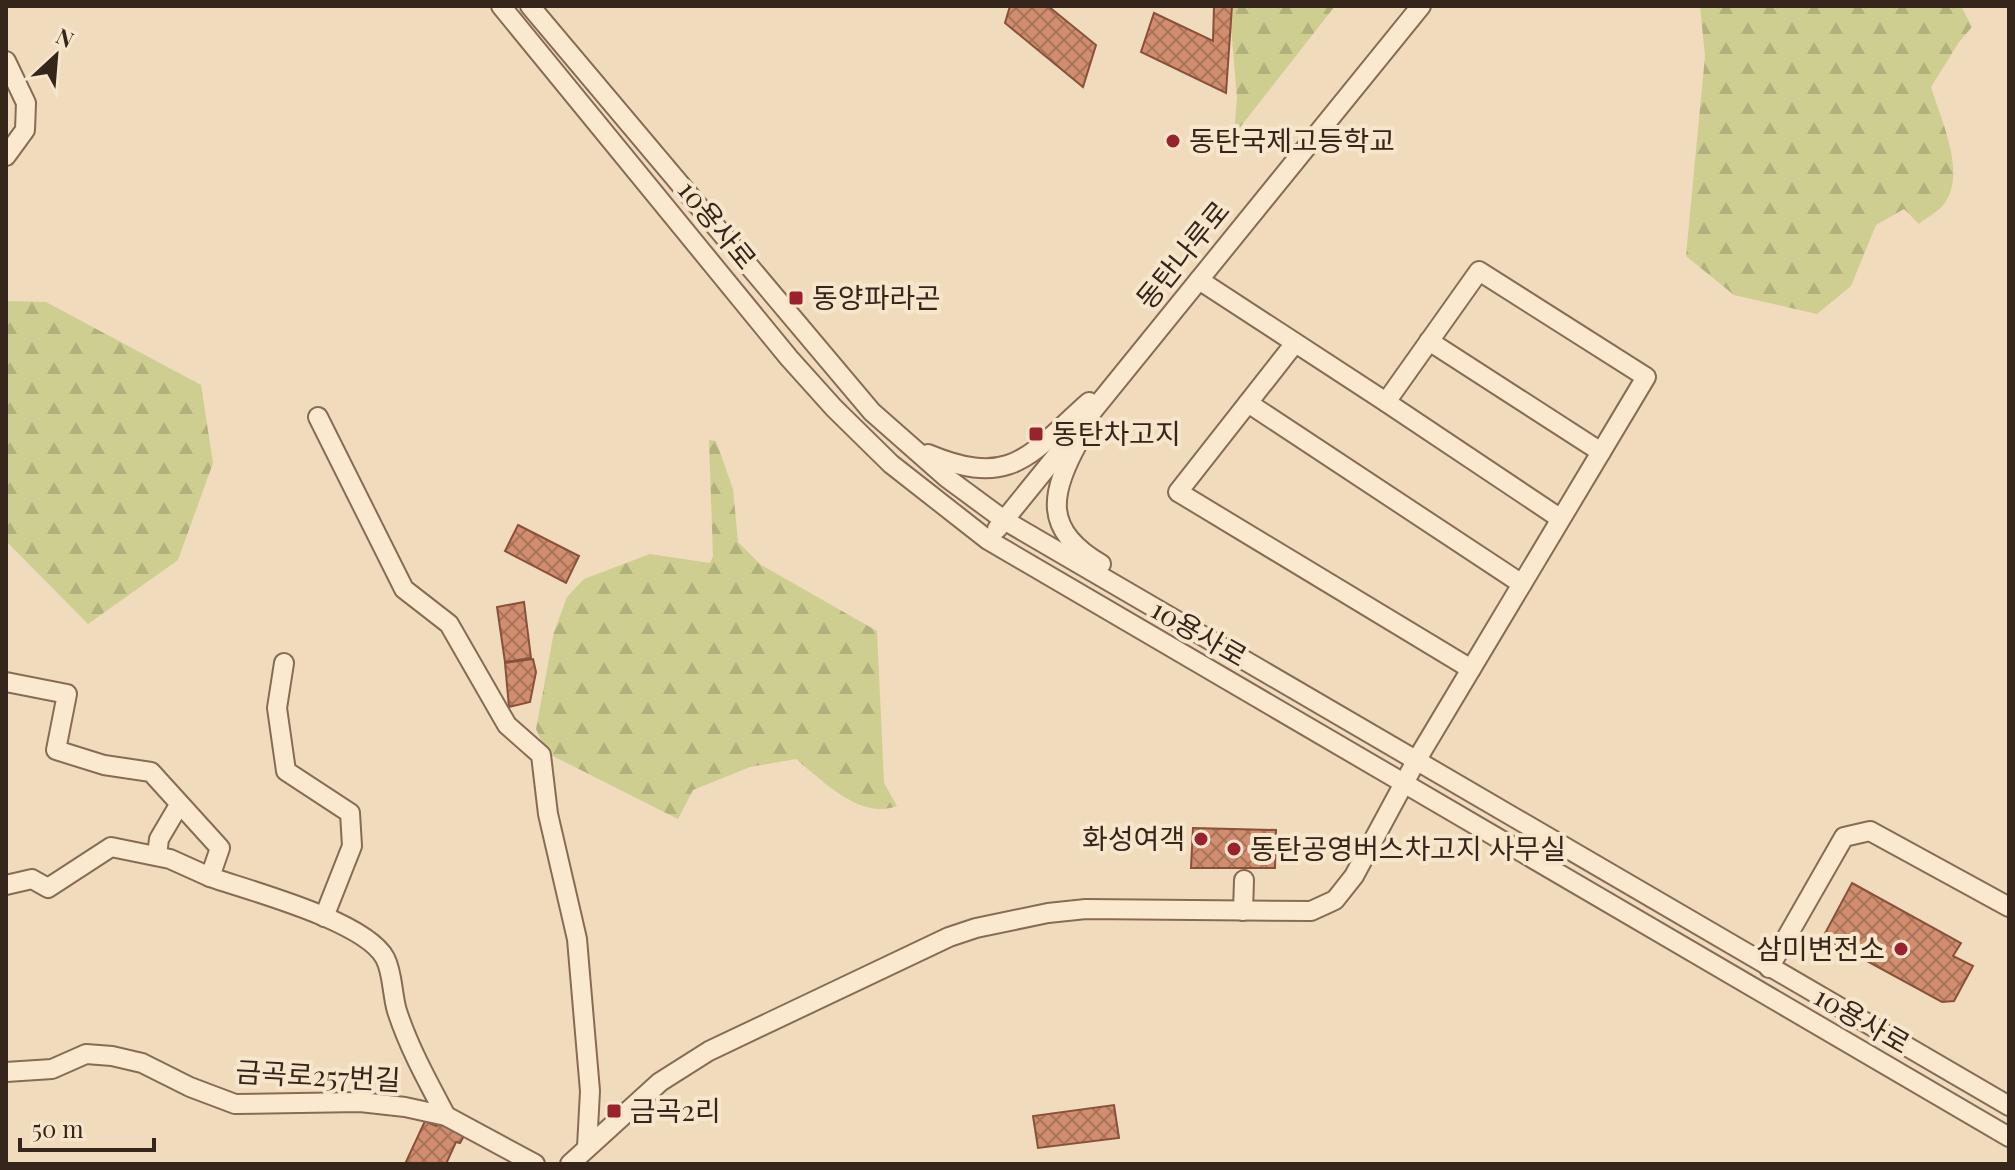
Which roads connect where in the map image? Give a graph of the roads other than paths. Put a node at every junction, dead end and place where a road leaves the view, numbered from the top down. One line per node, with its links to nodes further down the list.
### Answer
1 (501, 6): 17 (street, 10용사로)
2 (530, 6): 13 (street, 10용사로)
3 (1421, 6): 6 (street, 동탄나루로)
4 (6, 61): 5 (street)
5 (6, 156)
6 (1199, 280): 8 (street); 9 (street, 동탄나루로)
7 (1429, 341): 10 (street); 14 (street); 14 (street)
8 (1295, 343): 10 (street); 11 (street)
9 (1124, 372): 13 (street); 16 (street, 동탄나루로); 19 (street)
10 (1386, 402): 15 (street)
11 (1248, 403): 18 (street); 21 (street)
12 (318, 417): 38 (street)
13 (904, 441): 16 (street, 10용사로)
14 (1601, 452): 15 (street)
15 (1561, 519): 18 (street)
16 (1004, 520): 17 (street, 동탄나루로); 19 (street, 10용사로)
17 (988, 540): 24 (street, 10용사로)
18 (1522, 584): 21 (street)
19 (1222, 647): 23 (street, 10용사로)
20 (284, 663): 32 (street)
21 (1471, 669): 23 (street)
22 (6, 682): 25 (street)
23 (1416, 761): 24 (street); 33 (street, 10용사로)
24 (1403, 785): 31 (street); 37 (street, 10용사로)
25 (179, 805): 26 (street); 27 (street)
26 (157, 855): 27 (street, 금곡로257번길); 29 (street, 금곡로257번길)
27 (210, 877): 32 (street, 금곡로257번길)
28 (1244, 880): 31 (street)
29 (6, 885)
30 (2009, 907): 33 (street)
31 (1243, 911): 38 (street)
32 (324, 917): 36 (street, 금곡로257번길)
33 (1769, 968): 35 (street, 10용사로)
34 (6, 1072): 36 (street, 금곡로257번길)
35 (2009, 1106)
36 (446, 1116): 39 (street, 금곡로257번길)
37 (2009, 1137)
38 (587, 1147): 40 (street)
39 (535, 1164)
40 (570, 1164)

